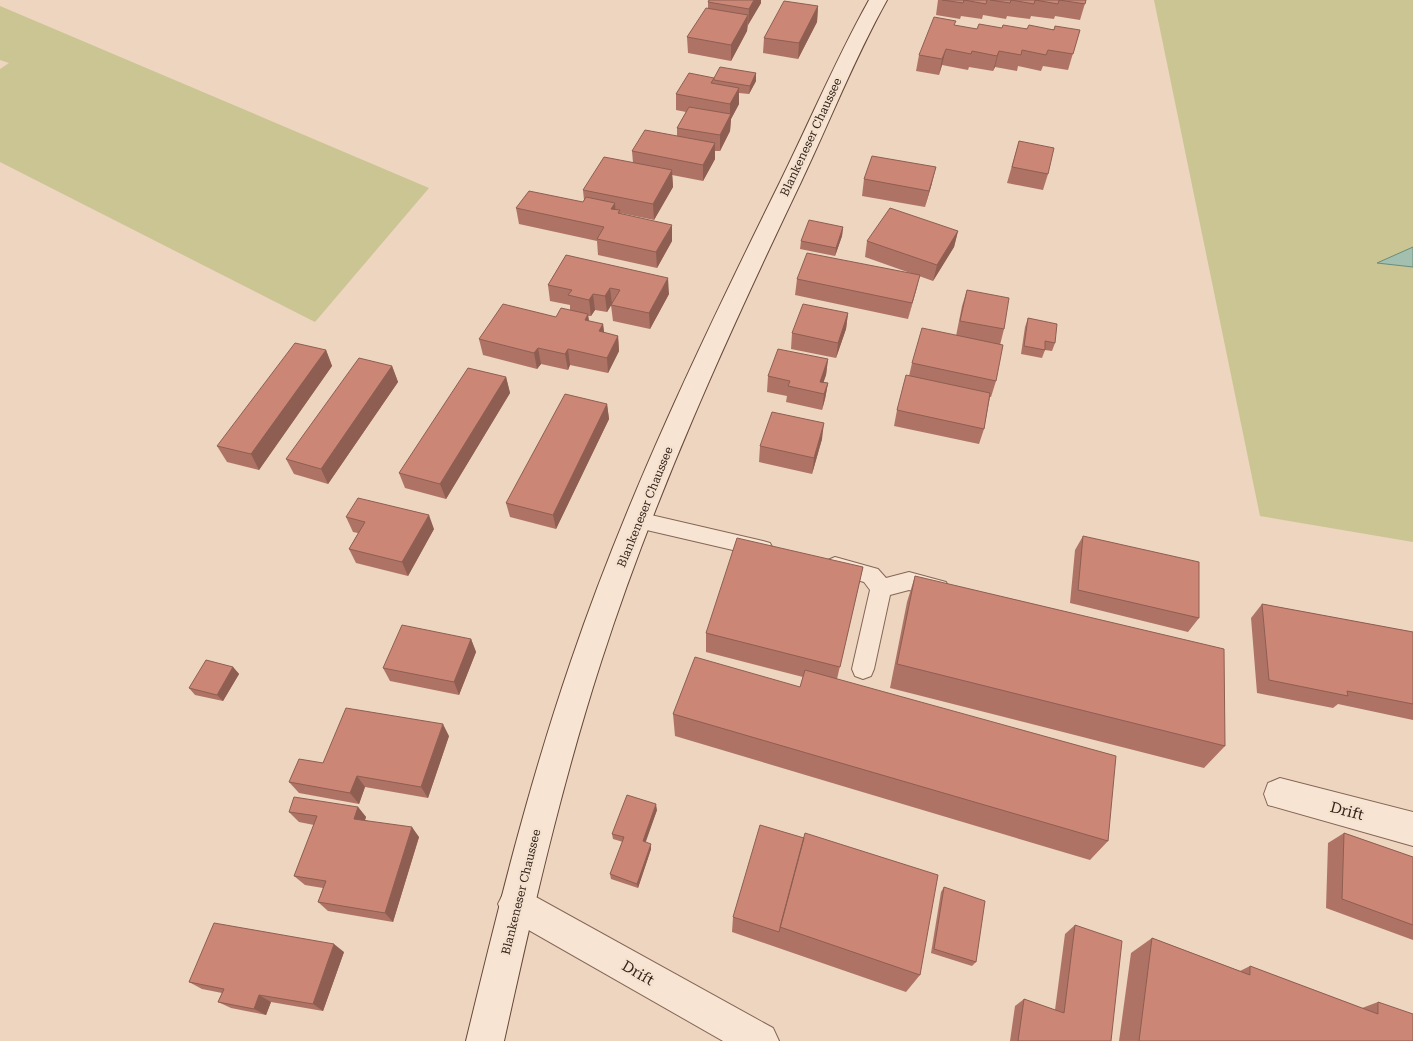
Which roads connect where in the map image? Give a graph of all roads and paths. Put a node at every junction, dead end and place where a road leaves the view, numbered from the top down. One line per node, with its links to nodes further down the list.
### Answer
1 (878, 0): 2 (main road, Blankeneser Chaussee)
2 (638, 520): 3 (lane); 10 (main road, Blankeneser Chaussee)
3 (786, 555)
4 (814, 562): 5 (lane)
5 (881, 588): 6 (lane); 7 (lane)
6 (956, 592)
7 (863, 670)
8 (1280, 794): 9 (main road, Drift)
9 (1413, 829)
10 (516, 904): 11 (main road, Blankeneser Chaussee); 12 (main road, Drift)
11 (485, 1041)
12 (760, 1041)

